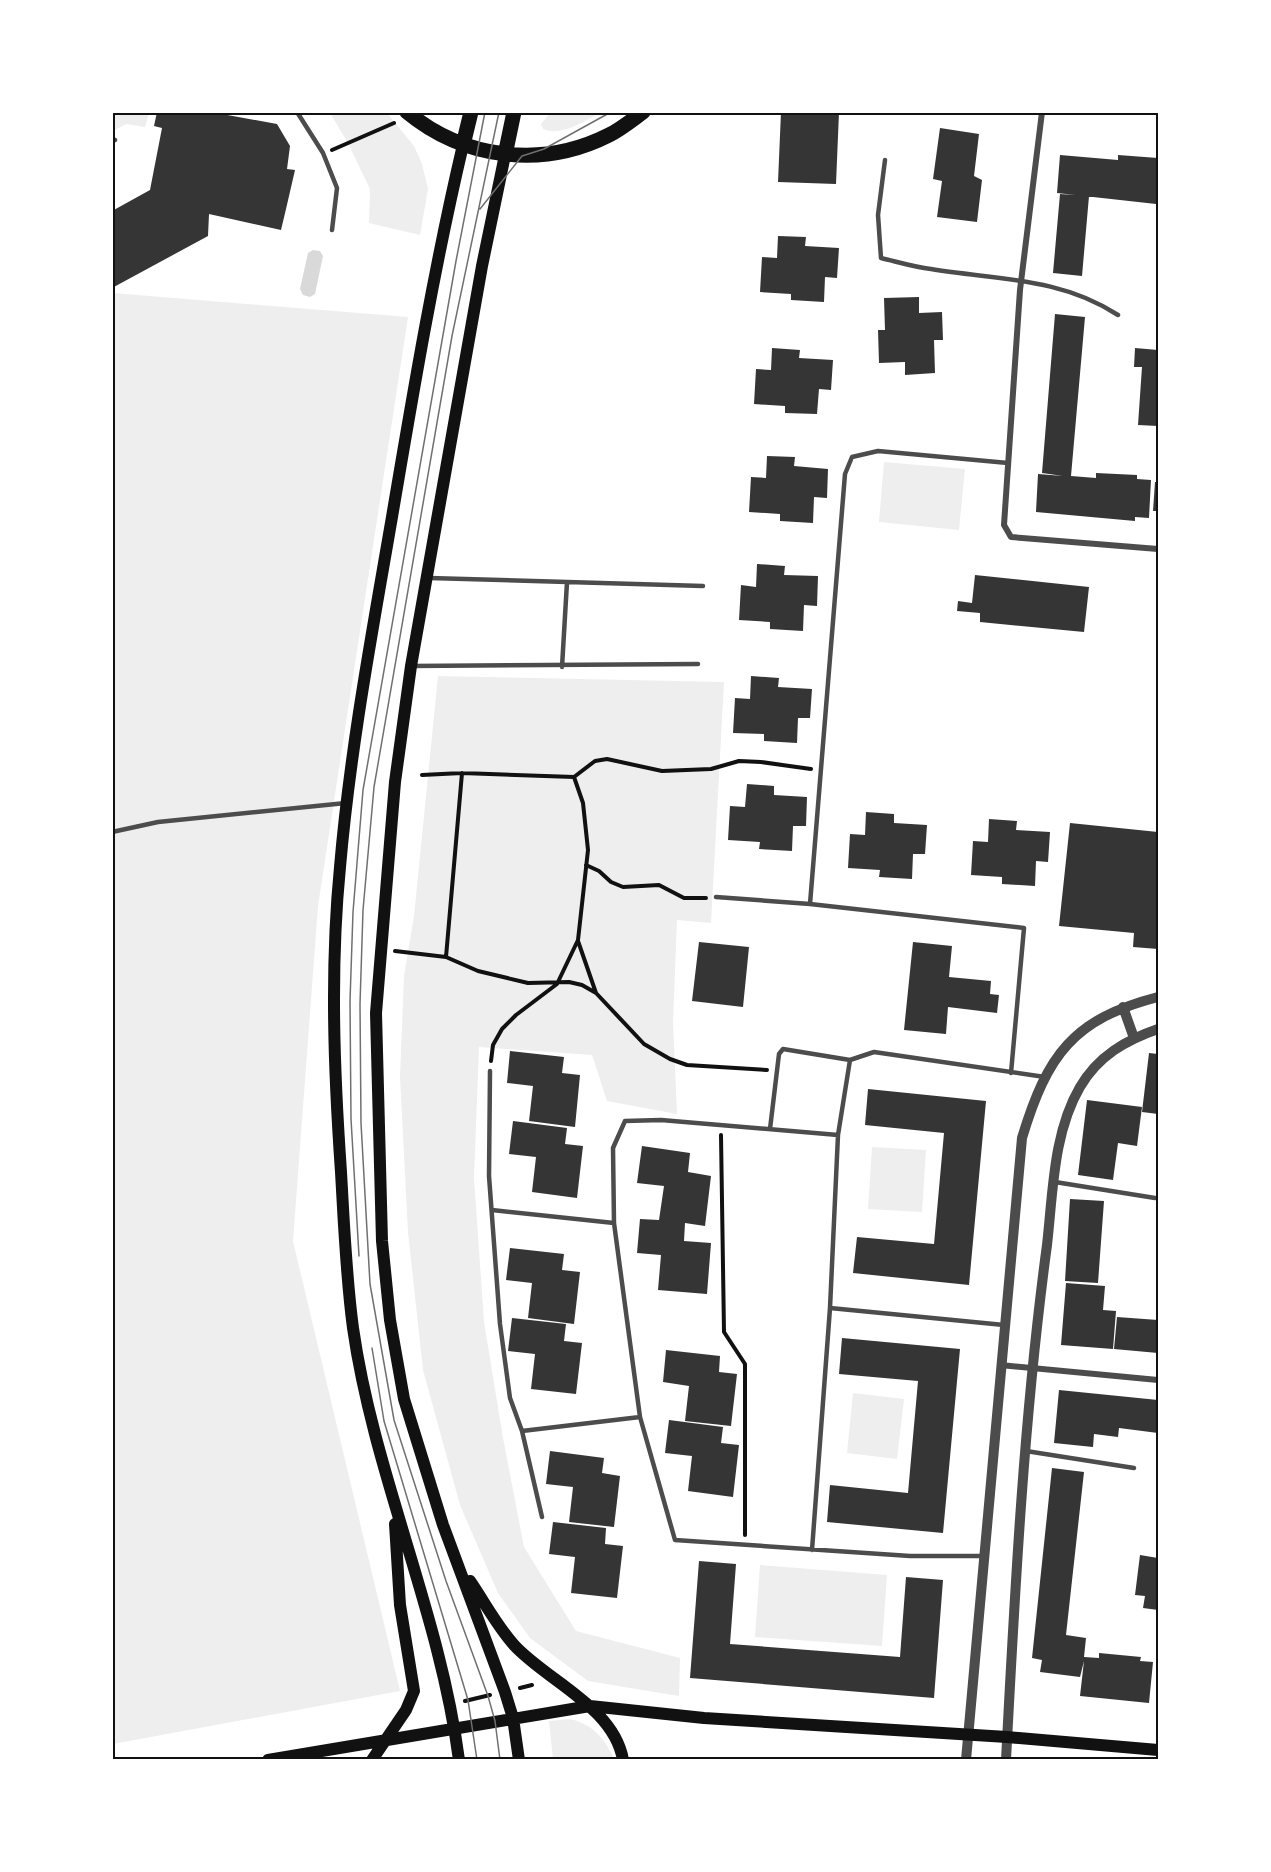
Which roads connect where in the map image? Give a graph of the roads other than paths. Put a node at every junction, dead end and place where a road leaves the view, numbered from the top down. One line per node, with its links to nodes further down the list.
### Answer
1 (297, 112): 10 (lane)
2 (471, 112): 7 (main road)
3 (514, 112): 8 (main road)
4 (643, 112): 8 (main road)
5 (1042, 112): 11 (street)
6 (412, 117): 7 (main road)
7 (464, 145): 8 (main road); 21 (main road)
8 (505, 155): 15 (main road)
9 (885, 160): 11 (lane)
10 (332, 230)
11 (1021, 279): 12 (lane); 13 (street)
12 (1118, 315)
13 (1008, 463): 14 (street); 24 (lane)
14 (1158, 549)
15 (426, 578): 16 (lane); 19 (main road)
16 (567, 582): 17 (lane); 20 (lane)
17 (703, 586)
18 (698, 664): 20 (lane)
19 (411, 666): 20 (lane); 52 (main road)
20 (562, 667)
21 (346, 803): 22 (lane); 48 (main road)
22 (112, 832)
23 (716, 897): 24 (lane)
24 (810, 904): 31 (lane)
25 (1158, 997): 26 (street)
26 (1123, 1007): 28 (street); 32 (street)
27 (1158, 1029): 28 (street)
28 (1134, 1038): 35 (street)
29 (850, 1059): 31 (lane); 33 (lane); 34 (lane)
30 (490, 1071): 37 (lane)
31 (1011, 1073): 32 (lane)
32 (1045, 1077): 40 (street)
33 (770, 1129): 34 (lane); 38 (lane)
34 (838, 1135): 39 (lane)
35 (1055, 1182): 36 (lane); 42 (street)
36 (1155, 1198)
37 (492, 1210): 38 (lane); 45 (lane)
38 (614, 1223): 44 (lane)
39 (830, 1308): 40 (lane); 50 (lane)
40 (1004, 1325): 41 (street)
41 (999, 1365): 42 (street); 51 (street)
42 (1030, 1368): 43 (street); 46 (street)
43 (1158, 1380)
44 (640, 1417): 45 (lane); 50 (lane)
45 (522, 1431): 49 (lane)
46 (1026, 1451): 47 (lane); 57 (street)
47 (1134, 1468)
48 (393, 1499): 55 (main road); 58 (main road)
49 (542, 1517)
50 (812, 1550): 51 (lane)
51 (983, 1556): 56 (street)
52 (458, 1563): 53 (main road); 54 (main road)
53 (590, 1706): 54 (main road); 56 (main road); 64 (main road)
54 (513, 1718): 55 (main road); 63 (main road)
55 (455, 1727): 58 (main road); 62 (main road)
56 (969, 1735): 57 (main road); 65 (street)
57 (1007, 1737): 59 (main road); 66 (street)
58 (382, 1742): 60 (main road); 61 (main road)
59 (1158, 1750)
60 (268, 1760)
61 (372, 1760)
62 (459, 1760)
63 (519, 1760)
64 (623, 1760)
65 (966, 1760)
66 (1006, 1760)

